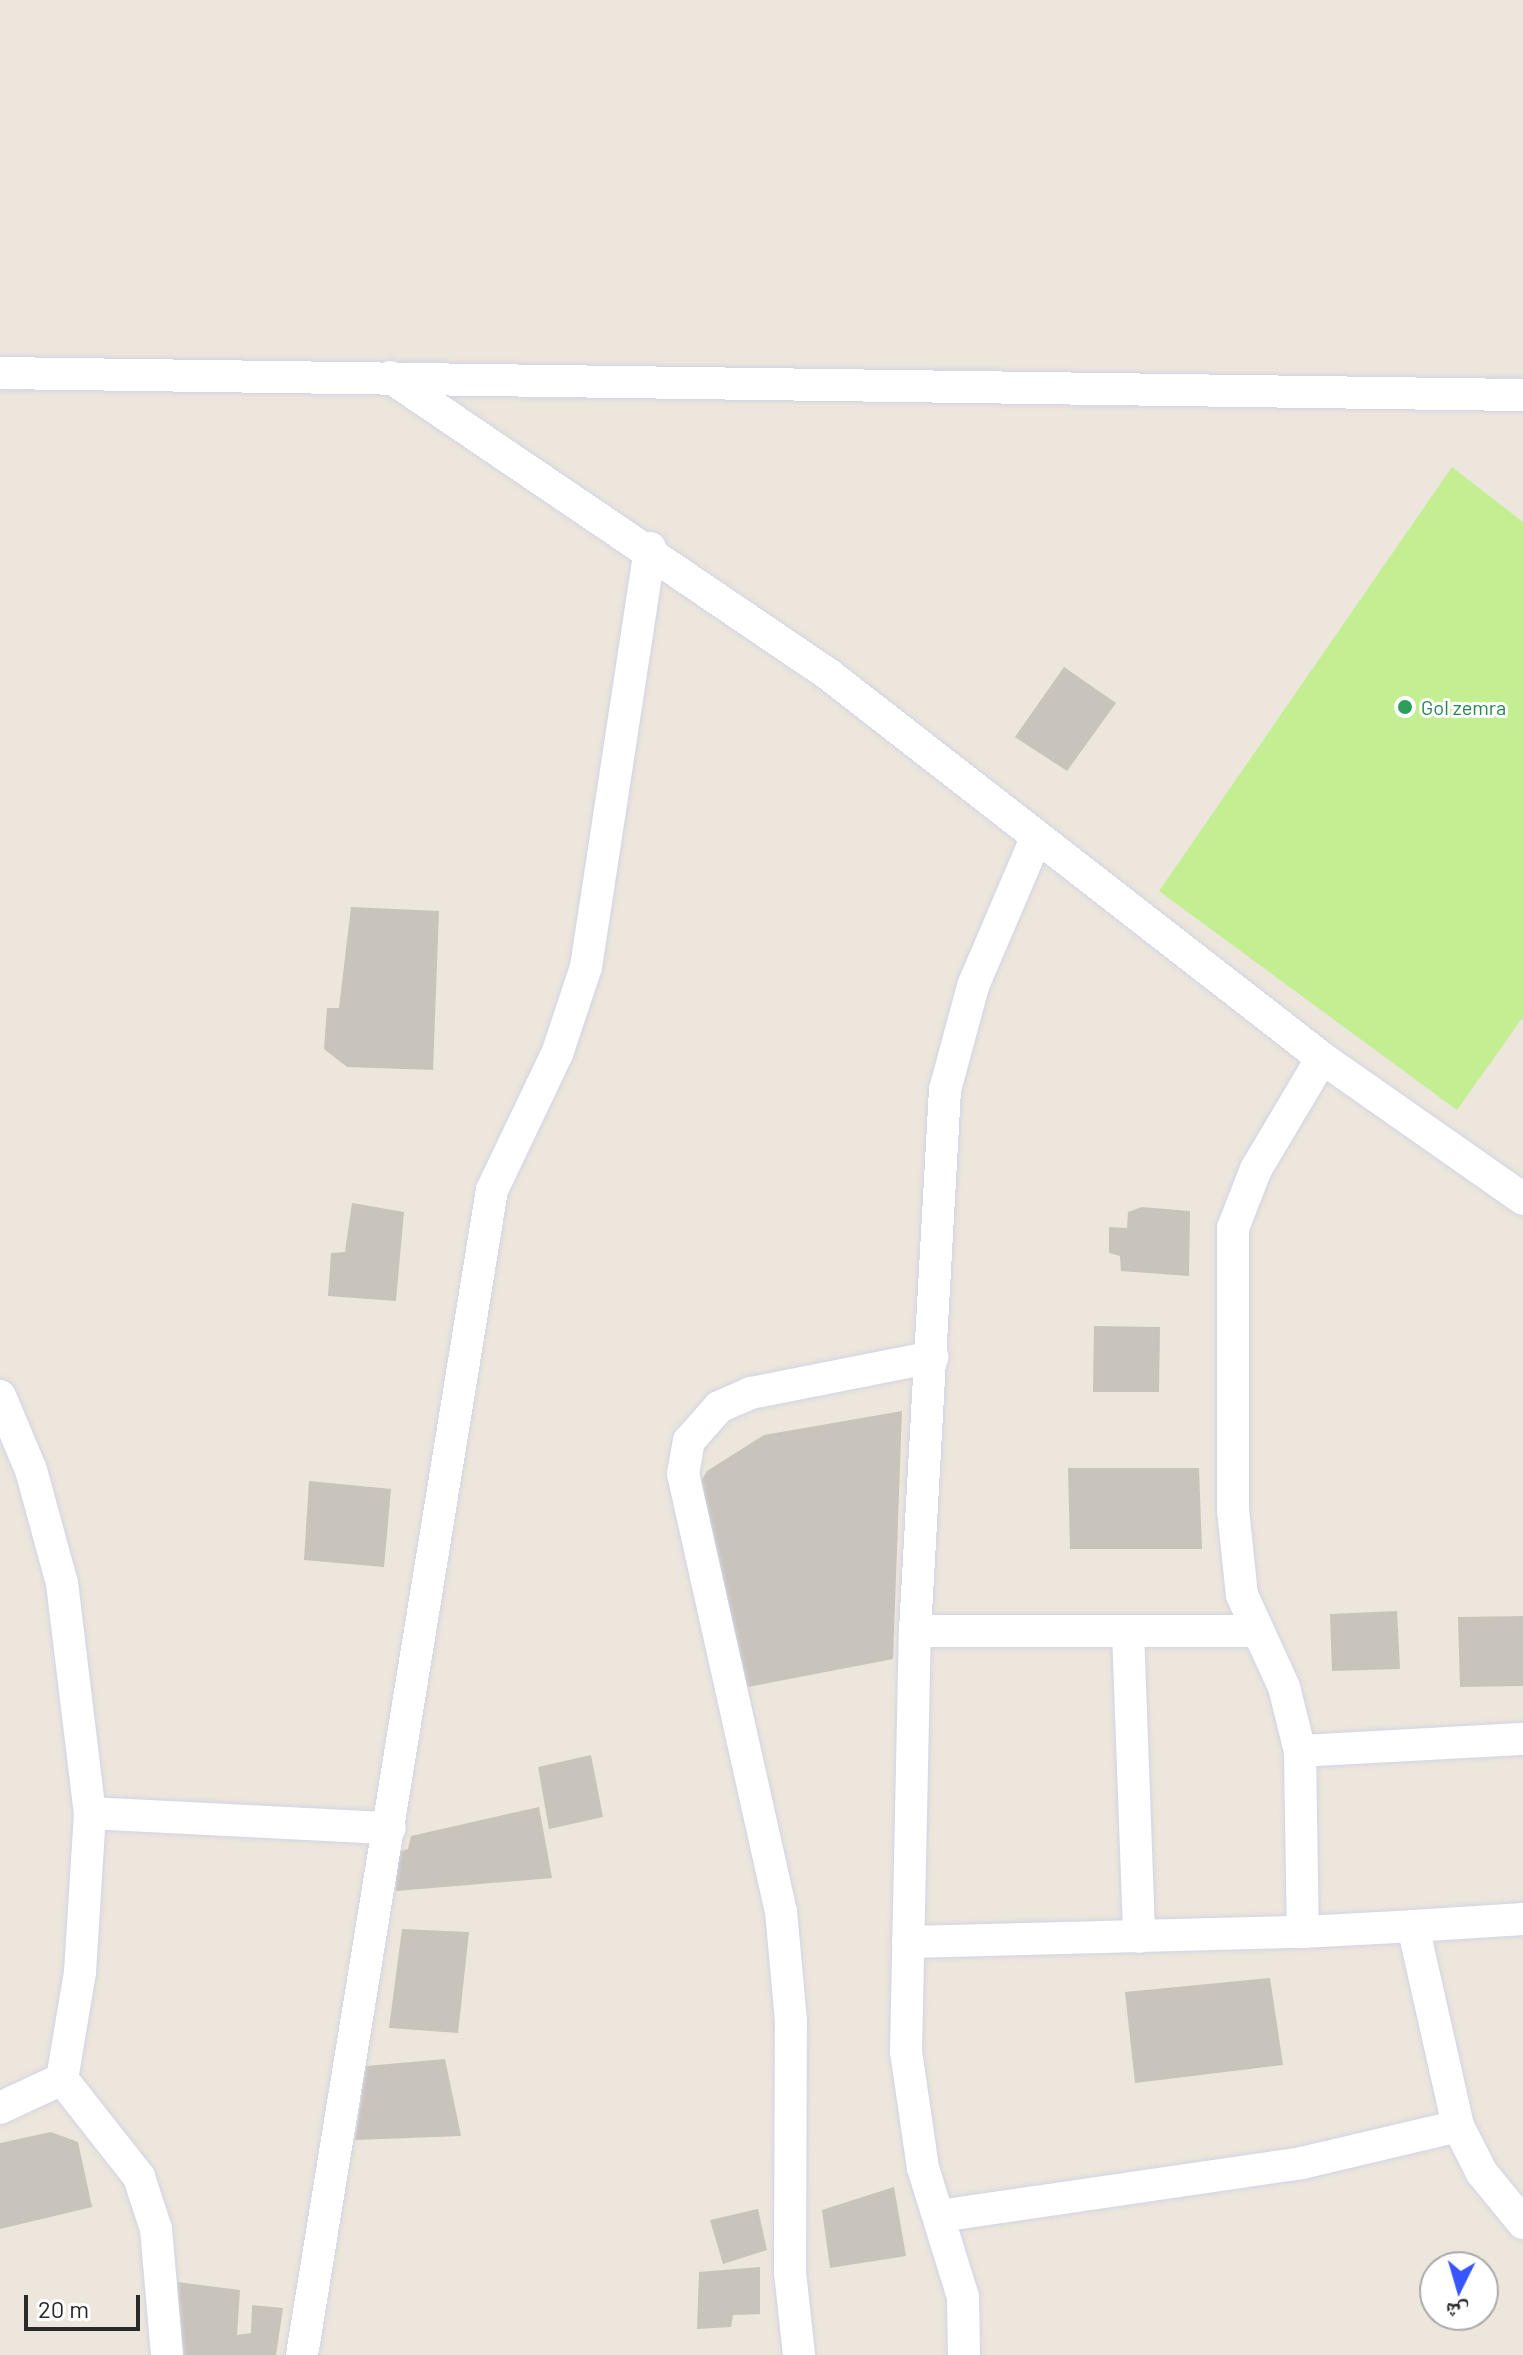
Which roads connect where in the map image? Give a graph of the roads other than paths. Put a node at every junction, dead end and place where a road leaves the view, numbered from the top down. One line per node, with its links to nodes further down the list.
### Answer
1 (0, 373): 2 (street)
2 (389, 377): 3 (street); 4 (street)
3 (1523, 395)
4 (650, 548): 5 (street); 16 (street)
5 (1036, 838): 6 (street); 8 (street)
6 (1322, 1058): 7 (street); 12 (street)
7 (1523, 1199)
8 (932, 1357): 10 (street); 29 (street)
9 (0, 1396): 15 (street)
10 (915, 1631): 11 (street); 21 (street)
11 (1128, 1631): 12 (street); 20 (street)
12 (1258, 1631): 14 (street)
13 (1523, 1739): 14 (street)
14 (1300, 1751): 19 (street)
15 (90, 1813): 16 (street); 22 (street)
16 (390, 1828): 28 (street)
17 (1523, 1919): 18 (street)
18 (1413, 1926): 19 (street); 24 (street)
19 (1303, 1932): 20 (street)
20 (1139, 1937): 21 (street)
21 (908, 1942): 25 (street)
22 (62, 2079): 23 (street); 27 (street)
23 (0, 2108)
24 (1458, 2126): 25 (street); 26 (street)
25 (939, 2216): 30 (street)
26 (1523, 2223)
27 (167, 2355)
28 (302, 2355)
29 (799, 2355)
30 (964, 2355)

